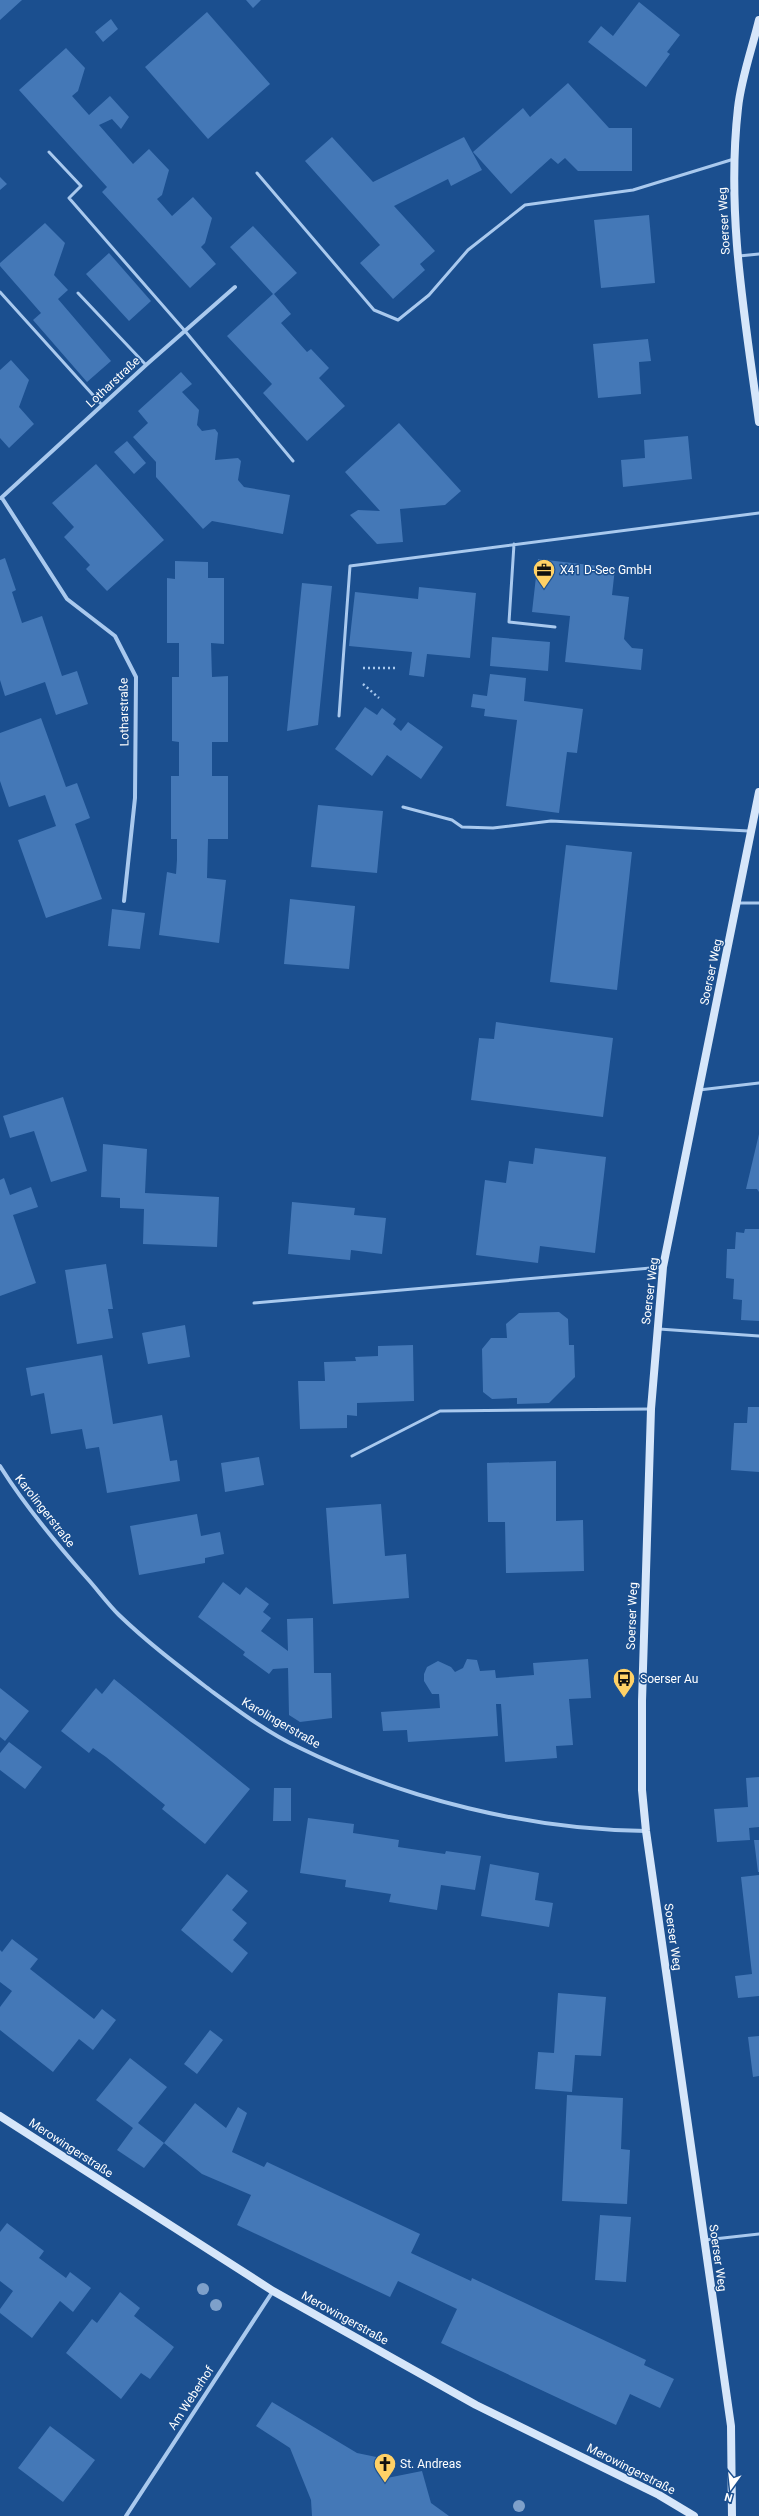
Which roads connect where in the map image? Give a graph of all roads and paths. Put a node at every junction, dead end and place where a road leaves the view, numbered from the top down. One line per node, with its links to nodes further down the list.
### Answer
1 (759, 20): 3 (street, Soerser Weg)
2 (49, 152): 10 (lane)
3 (734, 159): 4 (lane); 6 (street, Soerser Weg)
4 (257, 173)
5 (759, 254): 6 (lane)
6 (737, 256): 13 (street, Soerser Weg)
7 (235, 287): 10 (street, Lotharstraße)
8 (0, 292): 12 (lane)
9 (78, 293): 11 (lane)
10 (185, 331): 11 (street, Lotharstraße); 14 (lane)
11 (146, 365): 12 (street, Lotharstraße)
12 (102, 405): 15 (street, Lotharstraße)
13 (759, 422)
14 (293, 461)
15 (1, 498): 23 (street, Lotharstraße)
16 (759, 513): 17 (lane)
17 (514, 544): 18 (lane); 19 (lane)
18 (555, 627)
19 (338, 716)
20 (759, 792): 22 (street, Soerser Weg)
21 (403, 807): 22 (lane)
22 (751, 831): 24 (street, Soerser Weg)
23 (124, 901)
24 (738, 902): 25 (lane); 27 (street, Soerser Weg)
25 (759, 903)
26 (759, 1083): 27 (lane)
27 (697, 1090): 28 (street, Soerser Weg)
28 (664, 1267): 29 (lane); 30 (street, Soerser Weg)
29 (254, 1303)
30 (657, 1329): 31 (lane); 32 (street, Soerser Weg)
31 (759, 1336)
32 (651, 1408): 33 (lane); 35 (street, Soerser Weg)
33 (352, 1456)
34 (0, 1466): 35 (street, Karolingerstraße)
35 (646, 1832): 38 (street, Soerser Weg)
36 (0, 2116): 39 (street, Merowingerstraße)
37 (759, 2234): 38 (lane)
38 (704, 2240): 42 (street, Soerser Weg)
39 (273, 2291): 40 (street, Am Weberhof); 41 (street, Merowingerstraße)
40 (126, 2516)
41 (694, 2516)
42 (732, 2516)

